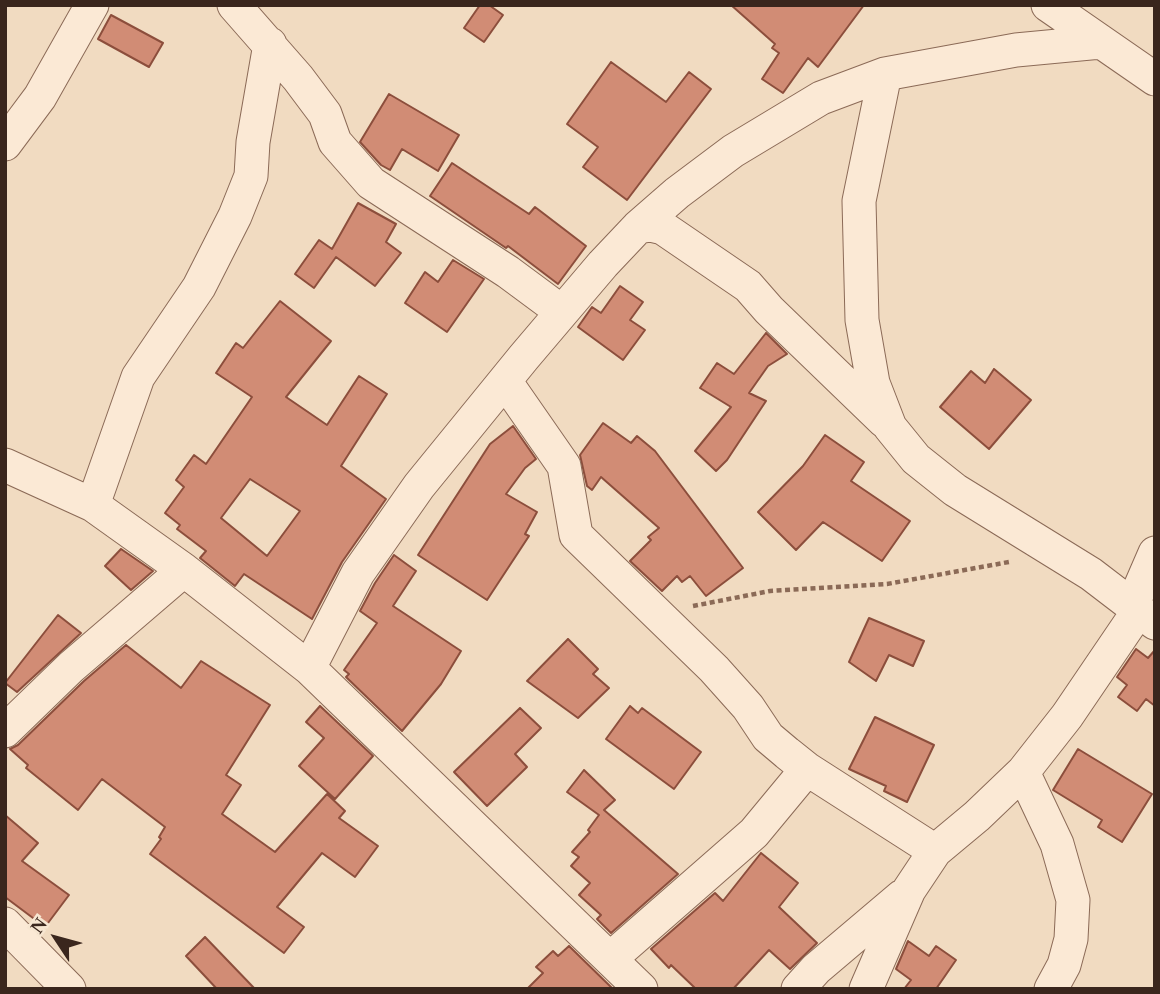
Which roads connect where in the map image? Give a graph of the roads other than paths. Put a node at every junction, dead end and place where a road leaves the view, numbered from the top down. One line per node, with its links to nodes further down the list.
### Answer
1 (92, 5): 8 (street)
2 (234, 5): 5 (street)
3 (1048, 5): 4 (street)
4 (1101, 42): 6 (street); 7 (street)
5 (270, 44): 10 (street); 14 (street)
6 (885, 74): 9 (street); 12 (street)
7 (1155, 79)
8 (5, 144)
9 (638, 227): 10 (street); 12 (street)
10 (562, 312): 11 (street)
11 (505, 381): 18 (street); 20 (street)
12 (890, 427): 17 (street)
13 (5, 465): 14 (street)
14 (93, 505): 16 (street)
15 (1155, 553): 17 (street)
16 (184, 570): 18 (street); 19 (street)
17 (1142, 613): 21 (street)
18 (309, 668): 25 (street)
19 (5, 731)
20 (807, 769): 22 (street); 25 (street)
21 (1023, 772): 22 (street); 30 (street)
22 (935, 851): 23 (street)
23 (909, 890): 28 (street); 29 (street)
24 (6, 928): 26 (street)
25 (610, 959): 27 (street)
26 (69, 989)
27 (641, 989)
28 (798, 989)
29 (866, 989)
30 (1051, 989)

